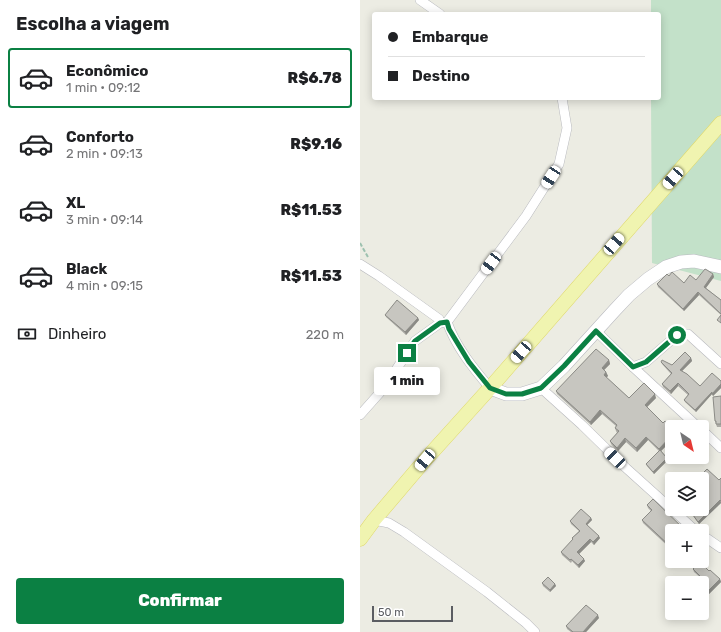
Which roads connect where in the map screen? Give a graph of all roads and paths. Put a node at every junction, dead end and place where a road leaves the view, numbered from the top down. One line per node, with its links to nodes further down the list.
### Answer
1 (420, 0): 2 (street)
2 (437, 12)
3 (562, 100): 7 (street)
4 (721, 123): 11 (main road)
5 (360, 264): 7 (street)
6 (721, 267): 8 (street)
7 (443, 322): 11 (street); 13 (street)
8 (596, 331): 10 (street); 12 (street)
9 (721, 364): 10 (street)
10 (633, 367): 14 (street)
11 (490, 388): 12 (street); 17 (main road)
12 (541, 388): 18 (street)
13 (360, 415)
14 (690, 420)
15 (709, 437): 16 (street)
16 (721, 448)
17 (374, 520): 19 (main road); 22 (street)
18 (688, 524)
19 (360, 539)
20 (709, 540): 21 (street)
21 (721, 548)
22 (535, 632)

